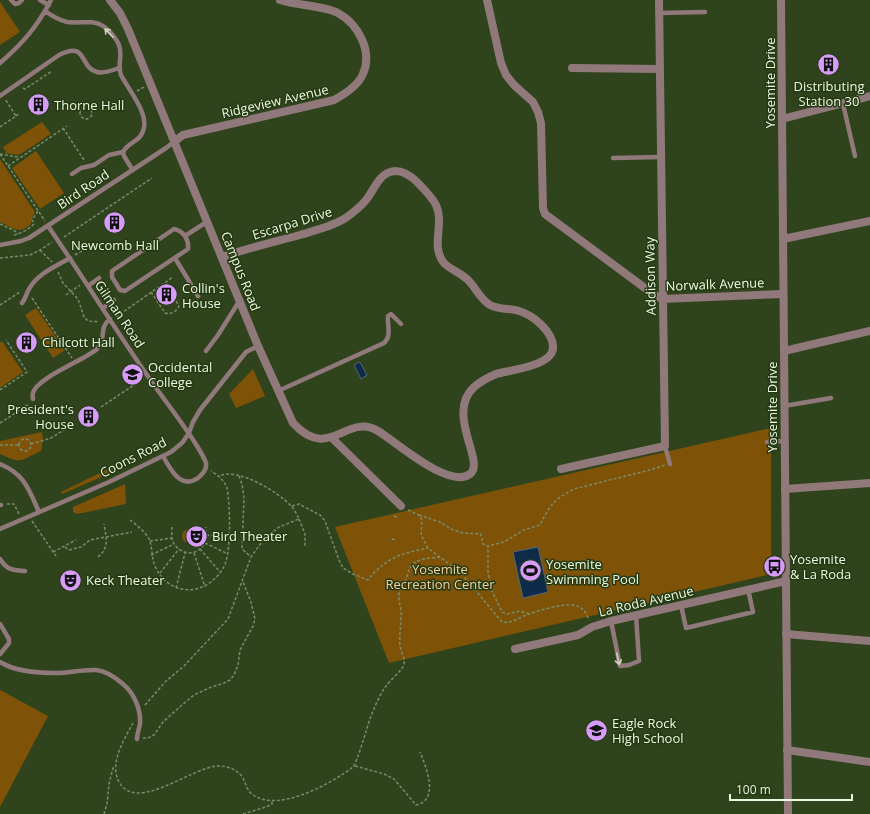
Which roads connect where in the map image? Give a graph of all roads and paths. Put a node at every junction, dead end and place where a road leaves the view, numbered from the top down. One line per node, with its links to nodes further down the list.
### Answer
1 (11, 0): 2 (lane)
2 (22, 0)
3 (40, 0): 9 (lane)
4 (110, 0): 33 (street, Campus Road)
5 (280, 0): 33 (street, Ridgeview Avenue)
6 (487, 0): 76 (street, Norwalk Avenue)
7 (659, 0): 12 (street, Addison Way)
8 (781, 0): 29 (street, Yosemite Drive)
9 (50, 2): 10 (lane)
10 (45, 11): 13 (lane); 14 (lane, one-way to 10)
11 (705, 12): 12 (lane)
12 (659, 13): 16 (street, Addison Way)
13 (0, 63)
14 (119, 68): 20 (lane); 34 (lane)
15 (572, 68): 16 (street)
16 (660, 69): 37 (street, Addison Way)
17 (52, 71): 18 (path)
18 (21, 88)
19 (10, 95): 22 (path)
20 (0, 96)
21 (870, 96): 24 (street)
22 (5, 99): 23 (path); 28 (path)
23 (0, 102)
24 (843, 104): 29 (street); 36 (lane)
25 (94, 107): 26 (path)
26 (91, 109): 26 (path)
27 (20, 113): 28 (path)
28 (16, 116): 31 (path)
29 (782, 119): 54 (street, Yosemite Drive)
30 (67, 126): 32 (path)
31 (0, 127)
32 (63, 128): 38 (path); 41 (path)
33 (175, 141): 42 (lane, Bird Road); 46 (street, Campus Road)
34 (123, 152): 41 (lane); 42 (lane)
35 (0, 154): 38 (path); 40 (path)
36 (855, 156)
37 (661, 157): 39 (lane); 76 (street, Addison Way)
38 (19, 158): 40 (path)
39 (613, 158)
40 (8, 166): 45 (path)
41 (88, 166): 43 (lane)
42 (132, 169): 49 (lane, Bird Road)
43 (72, 174)
44 (152, 178): 53 (path)
45 (38, 211): 49 (path); 50 (path)
46 (208, 221): 52 (lane); 59 (street, Campus Road)
47 (870, 221): 54 (street)
48 (0, 224): 50 (path)
49 (48, 226): 56 (lane, Bird Road); 61 (lane, Gilman Road)
50 (18, 234): 51 (path)
51 (12, 236)
52 (185, 236): 62 (lane); 62 (lane)
53 (62, 238)
54 (783, 239): 72 (street, Yosemite Drive)
55 (53, 241): 58 (path)
56 (0, 246)
57 (85, 249): 61 (path)
58 (40, 250): 60 (path); 63 (path)
59 (222, 257): 78 (street, Campus Road); 102 (street, Escarpa Drive)
60 (0, 258)
61 (70, 258): 63 (lane); 67 (lane, Gilman Road)
62 (175, 258): 75 (lane)
63 (55, 266): 69 (lane)
64 (59, 274): 70 (path)
65 (172, 277): 71 (path)
66 (99, 278): 68 (lane)
67 (85, 282): 68 (lane, Gilman Road); 70 (path)
68 (88, 286): 82 (lane, Gilman Road)
69 (29, 288): 80 (lane); 81 (path)
70 (71, 292): 73 (path); 85 (path)
71 (151, 292): 74 (path); 83 (path)
72 (783, 294): 76 (street, Norwalk Avenue); 90 (street, Yosemite Drive)
73 (66, 295)
74 (173, 296)
75 (198, 296)
76 (662, 299): 108 (street, Addison Way)
77 (114, 300): 82 (lane)
78 (240, 300): 88 (street, Campus Road); 89 (lane)
79 (35, 302): 91 (path)
80 (22, 303)
81 (0, 305)
82 (103, 308): 83 (lane, Gilman Road)
83 (111, 320): 85 (lane); 92 (lane, Gilman Road)
84 (401, 324): 94 (lane)
85 (104, 326): 91 (lane)
86 (870, 331): 90 (street)
87 (6, 340): 93 (path)
88 (258, 346): 94 (street, Campus Road); 101 (lane, Coons Road)
89 (206, 351)
90 (784, 351): 97 (street, Yosemite Drive)
91 (75, 362): 96 (lane)
92 (148, 376): 98 (path); 101 (lane, Gilman Road)
93 (0, 390)
94 (278, 391): 102 (street, Campus Road)
95 (831, 398): 97 (lane)
96 (33, 399): 99 (path)
97 (784, 406): 103 (street, Yosemite Drive)
98 (101, 407)
99 (0, 423)
100 (72, 425): 105 (path)
101 (189, 433): 109 (lane, Coons Road); 112 (lane, Gilman Road)
102 (332, 438): 120 (street)
103 (785, 441): 104 (lane); 117 (street, Yosemite Drive)
104 (767, 442)
105 (31, 444): 107 (path); 107 (path)
106 (0, 445): 107 (path)
107 (19, 445)
108 (665, 446): 111 (lane); 113 (street)
109 (163, 456): 112 (lane); 121 (lane, Coons Road)
110 (0, 464): 121 (lane)
111 (670, 464): 144 (path)
112 (206, 468): 114 (path)
113 (561, 468)
114 (219, 476): 115 (path); 135 (path)
115 (239, 476): 119 (path); 157 (path)
116 (870, 483): 117 (street)
117 (785, 489): 164 (street, Yosemite Drive)
118 (1, 505): 122 (path)
119 (292, 506): 126 (path); 147 (path)
120 (401, 506): 123 (path)
121 (39, 512): 132 (lane, Coons Road)
122 (19, 514)
123 (419, 515): 144 (path); 147 (path)
124 (394, 516): 125 (path)
125 (397, 517)
126 (299, 519): 146 (path); 157 (path)
127 (130, 520): 141 (path)
128 (104, 524): 136 (path)
129 (36, 526): 150 (path)
130 (172, 527): 137 (path)
131 (206, 527): 134 (path)
132 (0, 530)
133 (132, 532): 136 (path)
134 (206, 535): 135 (path); 142 (path)
135 (229, 536): 153 (path)
136 (106, 537): 145 (path); 156 (path)
137 (172, 538): 141 (path); 143 (path)
138 (392, 539): 140 (path)
139 (76, 540): 145 (path)
140 (396, 540)
141 (150, 541): 154 (path)
142 (205, 543): 149 (path); 153 (path)
143 (174, 544): 148 (path); 154 (path)
144 (488, 546): 169 (path)
145 (64, 547): 150 (path)
146 (305, 547)
147 (428, 548): 158 (path)
148 (179, 549): 151 (path); 162 (path)
149 (200, 549): 152 (path); 161 (path)
150 (53, 552): 155 (path)
151 (185, 553): 152 (path); 166 (path)
152 (194, 553): 165 (path)
153 (228, 554): 161 (path)
154 (151, 555): 162 (path)
155 (56, 556)
156 (98, 557)
157 (251, 557): 163 (path)
158 (440, 557): 169 (path); 184 (path)
159 (0, 559): 160 (lane)
160 (25, 571)
161 (221, 572): 165 (path)
162 (159, 574): 166 (path)
163 (242, 581): 179 (path); 180 (path)
164 (786, 582): 167 (street, La Roda Avenue); 174 (street, Yosemite Drive)
165 (205, 587): 166 (path)
166 (176, 588)
167 (748, 589): 168 (street, La Roda Avenue); 168 (lane)
168 (681, 606): 170 (street, La Roda Avenue)
169 (529, 614): 173 (path)
170 (636, 615): 171 (street, La Roda Avenue); 171 (lane, one-way to 170)
171 (611, 621): 173 (street, La Roda Avenue)
172 (0, 624): 177 (lane)
173 (592, 626): 176 (street, La Roda Avenue)
174 (786, 634): 175 (street); 181 (street, Yosemite Drive)
175 (870, 641)
176 (515, 650)
177 (0, 654)
178 (0, 662): 179 (lane)
179 (140, 712): 180 (lane); 185 (path)
180 (137, 738)
181 (787, 750): 183 (street); 189 (street, Yosemite Drive)
182 (420, 752): 184 (path)
183 (870, 762)
184 (355, 766): 186 (path)
185 (115, 767): 186 (path); 187 (path)
186 (272, 801): 188 (path)
187 (104, 814)
188 (243, 814)
189 (788, 814)

